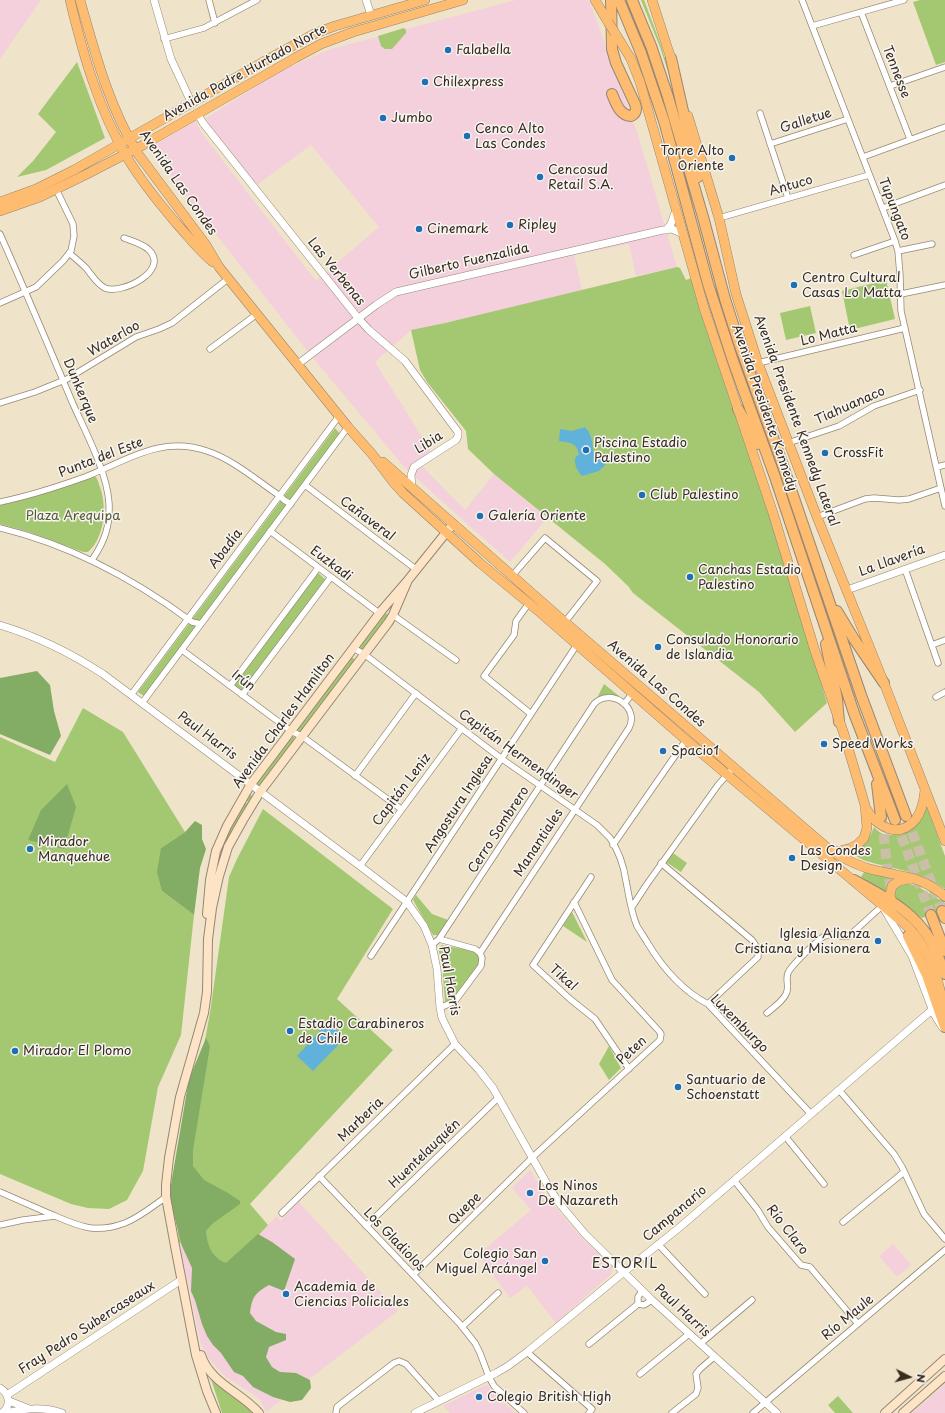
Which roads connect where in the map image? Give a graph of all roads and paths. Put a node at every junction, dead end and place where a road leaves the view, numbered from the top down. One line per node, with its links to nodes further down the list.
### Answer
1 (70, 0): 34 (main road, Avenida Las Condes)
2 (80, 0): 32 (main road, Avenida Las Condes)
3 (154, 0): 20 (street)
4 (209, 0): 18 (street)
5 (257, 0): 18 (street)
6 (366, 0): 17 (street)
7 (423, 0): 17 (main road, Avenida Padre Hurtado Norte)
8 (463, 0): 24 (main road, Avenida Padre Hurtado Norte)
9 (595, 0): 45 (main road, bridge)
10 (611, 0): 26 (highway)
11 (619, 0): 82 (highway, Avenida Presidente Kennedy)
12 (632, 0): 47 (highway, Avenida Presidente Kennedy)
13 (652, 0): 22 (main road, Avenida Presidente Kennedy Lateral)
14 (802, 0): 19 (street, Tupungato)
15 (904, 0): 16 (street)
16 (861, 12): 19 (street); 25 (street, Tennesse)
17 (371, 15): 21 (main road, Avenida Padre Hurtado Norte)
18 (215, 23): 20 (street)
19 (812, 26): 30 (street, Tupungato)
20 (164, 39): 27 (street)
21 (270, 58): 24 (main road); 27 (main road, Avenida Padre Hurtado Norte)
22 (671, 58): 47 (highway); 48 (main road, Avenida Presidente Kennedy Lateral)
23 (945, 67): 25 (street)
24 (266, 74): 28 (main road, Avenida Padre Hurtado Norte)
25 (890, 86): 33 (street, Tennesse)
26 (612, 94)
27 (192, 104): 32 (main road, Avenida Padre Hurtado Norte)
28 (197, 113): 36 (main road, Avenida Padre Hurtado Norte); 65 (street, Las Verbenas)
29 (760, 113): 35 (street)
30 (848, 119): 35 (street, Galletue); 38 (street, Tupungato)
31 (945, 127): 33 (street)
32 (130, 138): 34 (main road, Avenida Padre Hurtado Norte); 36 (main road, Avenida Las Condes)
33 (910, 139): 38 (street)
34 (120, 144): 37 (main road, Avenida Las Condes); 43 (main road, Avenida Padre Hurtado Norte)
35 (770, 144): 42 (street)
36 (135, 149): 37 (main road, Avenida Padre Hurtado Norte); 58 (main road, Avenida Las Condes)
37 (125, 154): 41 (main road, Avenida Padre Hurtado Norte); 58 (main road, Avenida Las Condes)
38 (863, 157): 39 (street, Tupungato)
39 (869, 175): 42 (street, Antuco); 44 (street, Tupungato)
40 (945, 185): 44 (street)
41 (56, 189): 46 (main road, Avenida Padre Hurtado Norte); 56 (street)
42 (788, 198): 48 (street, Antuco)
43 (0, 202)
44 (883, 208): 53 (street, Tupungato)
45 (676, 210): 49 (street); 51 (main road)
46 (0, 211)
47 (704, 217): 104 (highway, Avenida Presidente Kennedy)
48 (719, 218): 68 (main road, Avenida Presidente Kennedy Lateral)
49 (666, 230): 51 (street, Gilberto Fuenzalida); 65 (street, Gilberto Fuenzalida)
50 (0, 234): 61 (street, Dunkerque)
51 (683, 234): 73 (main road)
52 (124, 238): 56 (street)
53 (895, 241): 55 (street, Tupungato); 57 (street)
54 (932, 244): 55 (street)
55 (898, 251): 62 (street, Tupungato)
56 (69, 253): 61 (street)
57 (854, 256)
58 (219, 267): 59 (main road, Avenida Las Condes)
59 (228, 278): 64 (main road, Avenida Las Condes); 70 (street, Waterloo)
60 (945, 285): 62 (street)
61 (25, 292): 63 (street); 70 (street, Dunkerque)
62 (901, 294): 66 (street, Tupungato)
63 (0, 302)
64 (258, 314): 67 (street); 69 (main road, Avenida Las Condes)
65 (358, 318): 69 (street, Gilberto Fuenzalida); 76 (street, Las Verbenas)
66 (905, 328): 68 (street, Lo Matta); 71 (street, Tupungato)
67 (210, 349)
68 (758, 363): 77 (main road, Avenida Presidente Kennedy Lateral)
69 (298, 364): 74 (main road, Avenida Las Condes)
70 (63, 381): 72 (street, Waterloo); 81 (street, Dunkerque)
71 (920, 390): 77 (street, Tiahuanaco); 80 (street, Tupungato)
72 (0, 403)
73 (738, 409): 82 (highway); 132 (main road)
74 (339, 416): 75 (main road, Avenida Las Condes); 86 (street, Abadía)
75 (348, 427): 78 (main road, Avenida Las Condes); 83 (street, Abadía)
76 (456, 440): 84 (street, Libia)
77 (788, 443): 90 (main road, Avenida Presidente Kennedy Lateral)
78 (372, 454): 84 (main road, Avenida Las Condes); 94 (main road, Avenida Las Condes)
79 (945, 465): 80 (street)
80 (937, 467): 85 (street, Tupungato)
81 (101, 470): 86 (street, Punta del Este); 87 (street, Punta del Este); 96 (street, Dunkerque)
82 (775, 477): 110 (highway, Avenida Presidente Kennedy)
83 (304, 485): 88 (street, Abadía); 99 (street, Cañaveral)
84 (412, 488): 91 (main road, Avenida Las Condes)
85 (941, 488): 89 (street, Tupungato); 90 (street)
86 (280, 496): 88 (street, Punta del Este); 108 (street, Abadía)
87 (0, 502)
88 (291, 504): 93 (street, Abadía)
89 (945, 506)
90 (817, 517): 103 (main road, Avenida Presidente Kennedy Lateral)
91 (454, 524): 94 (main road, Avenida Charles Hamilton); 100 (main road, Avenida Las Condes)
92 (0, 528): 96 (street)
93 (270, 531): 97 (street, Euzkadi); 111 (street, Abadía)
94 (446, 533): 99 (main road, Avenida Charles Hamilton); 105 (main road, Avenida Las Condes)
95 (945, 554): 98 (street, La Llavería)
96 (92, 560): 108 (street)
97 (318, 568): 101 (street, Euzkadi); 122 (street)
98 (905, 569): 103 (street, La Llavería); 115 (street)
99 (416, 570): 102 (main road, Avenida Charles Hamilton)
100 (512, 576): 109 (main road, Avenida Las Condes); 109 (street)
101 (331, 577): 106 (street, Euzkadi); 127 (street)
102 (408, 580): 106 (main road, Avenida Charles Hamilton); 107 (main road, Avenida Charles Hamilton)
103 (847, 590): 121 (main road, Avenida Presidente Kennedy Lateral)
104 (827, 596): 121 (highway); 149 (highway, Avenida Presidente Kennedy)
105 (529, 604): 114 (main road, Avenida Las Condes); 131 (street)
106 (380, 611): 107 (main road); 116 (main road, Avenida Charles Hamilton)
107 (393, 615): 118 (main road, Avenida Charles Hamilton); 119 (street)
108 (188, 619): 111 (street); 126 (street, Abadía)
109 (565, 622): 114 (main road, Avenida Las Condes)
110 (823, 622): 132 (highway); 137 (highway, Avenida Presidente Kennedy)
111 (201, 624): 117 (street, Abadía)
112 (0, 625): 126 (street, Paul Harris)
113 (945, 640): 115 (street)
114 (580, 641): 125 (main road, Avenida Las Condes); 131 (street, Angostura Inglesa); 139 (main road, Avenida Las Condes)
115 (932, 644): 120 (street)
116 (353, 648): 118 (street, Capitán Hermendinger); 134 (main road, Avenida Charles Hamilton)
117 (182, 650): 122 (street, Irún); 129 (street, Abadía)
118 (364, 654): 124 (street, Capitán Hermendinger); 135 (main road, Avenida Charles Hamilton)
119 (456, 660)
120 (938, 663)
121 (884, 683): 144 (main road, Avenida Presidente Kennedy Lateral)
122 (230, 686): 127 (street, Irún)
123 (945, 692): 128 (street)
124 (416, 694): 133 (street, Capitán Hermendinger); 141 (street)
125 (632, 694): 130 (street); 136 (main road, Avenida Las Condes)
126 (131, 695): 129 (street, Paul Harris)
127 (242, 695): 134 (street, Irún)
128 (936, 697)
129 (142, 703): 142 (street, Paul Harris)
130 (624, 704): 143 (street, Cerro Sombrero); 148 (street, Manantiales)
131 (532, 714): 138 (street, Angostura Inglesa)
132 (839, 722): 146 (main road)
133 (462, 728): 138 (street, Capitán Hermendinger); 147 (street, Capitán Leniz)
134 (291, 731): 135 (street, Irún); 142 (main road, Avenida Charles Hamilton)
135 (303, 737): 141 (street, Irún); 145 (main road, Avenida Charles Hamilton)
136 (686, 740): 140 (main road, Avenida Las Condes); 154 (street)
137 (872, 758): 150 (highway); 151 (highway, Avenida Presidente Kennedy)
138 (502, 759): 143 (street, Capitán Hermendinger); 163 (street, Angostura Inglesa)
139 (734, 767): 140 (street); 155 (main road, Avenida Las Condes)
140 (726, 774): 156 (street); 160 (main road, Avenida Las Condes)
141 (355, 776): 147 (street, Irún)
142 (251, 784): 145 (street, Paul Harris); 170 (main road, Avenida Charles Hamilton)
143 (541, 786): 148 (street, Capitán Hermendinger); 171 (street, Cerro Sombrero)
144 (925, 789): 146 (main road); 152 (main road, Avenida Presidente Kennedy Lateral)
145 (260, 792): 157 (street, Paul Harris); 170 (main road, Avenida Charles Hamilton)
146 (864, 805): 155 (main road)
147 (402, 809): 157 (street, Capitán Leniz)
148 (575, 809): 154 (street, Capitán Hermendinger); 174 (street, Manantiales)
149 (906, 816)
150 (881, 817)
151 (895, 820)
152 (942, 822): 153 (main road, Avenida Presidente Kennedy Lateral)
153 (945, 841)
154 (613, 845): 166 (street, Capitán Hermendinger)
155 (831, 851): 159 (main road, Avenida Las Condes)
156 (662, 863): 166 (street); 177 (street)
157 (360, 866): 163 (street, Paul Harris)
158 (591, 877): 164 (street, Tikal)
159 (914, 878): 161 (main road, Avenida Las Condes); 162 (main road)
160 (854, 880): 162 (highway); 165 (main road, Avenida Las Condes)
161 (945, 896)
162 (891, 901): 168 (main road); 176 (highway)
163 (407, 902): 172 (street, Paul Harris); 175 (street, Angostura Inglesa)
164 (574, 902): 185 (street, Peten); 185 (street, Tikal)
165 (882, 906): 168 (main road, Avenida Las Condes); 179 (street, Avenida Las Condes); 180 (street)
166 (632, 907): 177 (street, Luxemburgo)
167 (931, 915): 173 (highway)
168 (903, 922): 181 (main road, Avenida Las Condes)
169 (908, 936): 182 (highway)
170 (208, 939): 196 (main road, Avenida Charles Hamilton)
171 (439, 939): 172 (street, Cerro Sombrero); 174 (street)
172 (432, 944): 178 (street, Paul Harris)
173 (945, 952)
174 (480, 953): 178 (street, Manantiales)
175 (370, 956)
176 (945, 974)
177 (708, 1004): 188 (street, Luxemburgo)
178 (440, 1008): 184 (street, Paul Harris)
179 (933, 1009): 183 (street, Avenida Las Condes); 186 (street, Campanario)
180 (767, 1013)
181 (945, 1015)
182 (945, 1026)
183 (945, 1031)
184 (455, 1044): 187 (street, Paul Harris); 192 (street, Marberia)
185 (629, 1069): 190 (street, Peten)
186 (839, 1090): 188 (street, Campanario); 191 (street)
187 (498, 1098): 190 (street, Paul Harris); 201 (street, Huentelauquén)
188 (811, 1114): 189 (street, Campanario)
189 (786, 1136): 193 (street, Campanario); 194 (street)
190 (532, 1158): 205 (street, Paul Harris); 206 (street, Quepe)
191 (904, 1172): 199 (street); 202 (street)
192 (319, 1176): 197 (street, Marberia); 201 (street, Los Gladiolos)
193 (734, 1180): 203 (street, Campanario); 215 (street, Río Claro)
194 (824, 1184)
195 (0, 1192): 198 (street)
196 (166, 1196): 198 (street); 207 (main road, Avenida Charles Hamilton)
197 (282, 1213)
198 (55, 1216): 200 (street)
199 (843, 1222)
200 (0, 1225)
201 (366, 1226): 206 (street, Los Gladiolos)
202 (945, 1239)
203 (658, 1244): 205 (street, Campanario); 210 (street)
204 (945, 1250): 215 (street, Río Maule)
205 (624, 1272): 208 (street, Paul Harris); 220 (street, Campanario)
206 (413, 1275): 216 (street, Los Gladiolos)
207 (181, 1280): 214 (main road, Avenida Charles Hamilton); 227 (street, Fray Pedro Subercaseaux)
208 (642, 1291): 211 (street, Paul Harris); 213 (street)
209 (498, 1293): 216 (street)
210 (705, 1294)
211 (652, 1300): 213 (street); 217 (street, Paul Harris)
212 (752, 1300): 219 (street)
213 (638, 1304): 218 (street)
214 (189, 1316): 234 (main road, Avenida Charles Hamilton); 235 (main road, Avenida Charles Hamilton)
215 (858, 1324): 229 (street, Río Maule)
216 (462, 1327): 225 (street, Los Gladiolos)
217 (689, 1334): 219 (street, Paul Harris); 223 (street)
218 (590, 1344)
219 (700, 1344): 221 (street, Paul Harris)
220 (527, 1352): 225 (street, Campanario); 231 (street)
221 (714, 1357): 229 (street, Paul Harris); 239 (street)
222 (945, 1359): 242 (main road)
223 (640, 1374)
224 (945, 1376): 243 (main road)
225 (489, 1377): 228 (street, Campanario); 238 (street, Los Gladiolos)
226 (0, 1388): 227 (street)
227 (8, 1398): 230 (street); 232 (street)
228 (440, 1401): 236 (street); 237 (street, Campanario)
229 (764, 1402): 240 (street, Río Maule); 241 (street, Paul Harris)
230 (28, 1408): 232 (street); 233 (street)
231 (590, 1411)
232 (3, 1413)
233 (62, 1413)
234 (216, 1413)
235 (259, 1413)
236 (336, 1413)
237 (415, 1413)
238 (524, 1413)
239 (672, 1413)
240 (753, 1413)
241 (777, 1413)
242 (885, 1413)
243 (903, 1413)

